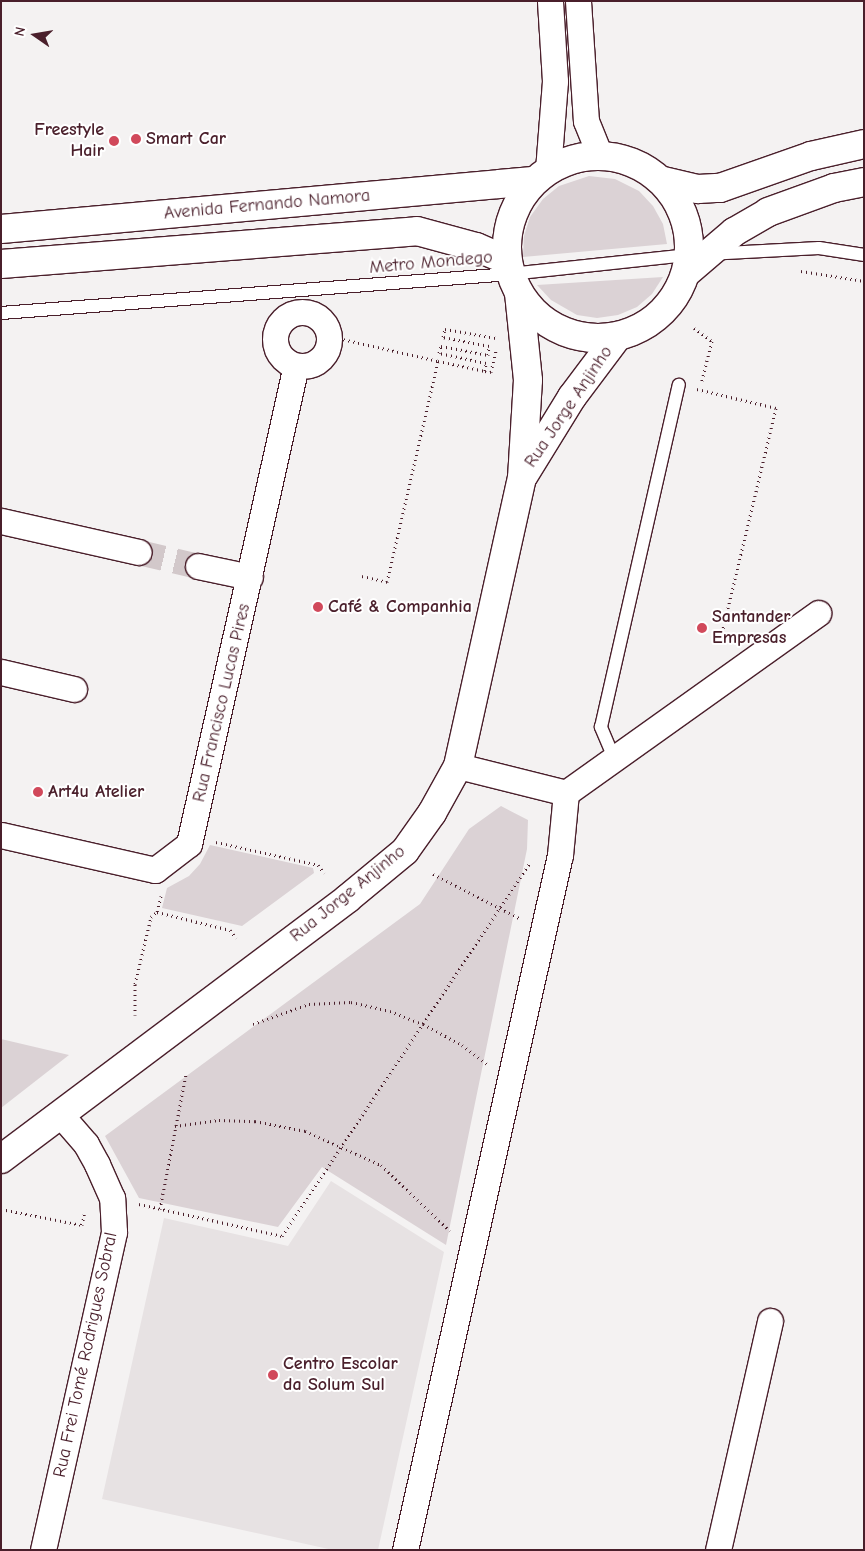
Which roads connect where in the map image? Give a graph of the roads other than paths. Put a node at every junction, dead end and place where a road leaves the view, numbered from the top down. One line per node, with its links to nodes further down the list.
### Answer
1 (550, 1): 5 (street)
2 (578, 1): 4 (street)
3 (864, 144): 6 (main road, Avenida Fernando Namora)
4 (600, 155): 5 (main road, Avenida Fernando Namora); 6 (main road, Avenida Fernando Namora)
5 (541, 176): 8 (main road, Avenida Fernando Namora); 12 (main road, Avenida Fernando Namora)
6 (663, 181): 10 (main road, Avenida Fernando Namora)
7 (864, 182): 10 (main road, Avenida Fernando Namora)
8 (1, 228)
9 (864, 255): 10 (lane, Metro Mondego)
10 (694, 261): 12 (lane, Metro Mondego); 14 (main road, Avenida Fernando Namora)
11 (1, 264): 12 (main road, Avenida Fernando Namora)
12 (512, 276): 13 (lane, Metro Mondego); 14 (main road, Avenida Fernando Namora); 17 (main road, Rua Jorge Anjinho)
13 (1, 313)
14 (617, 337): 17 (main road, Rua Jorge Anjinho)
15 (296, 366): 15 (street); 21 (street, Rua Francisco Lucas Pires)
16 (680, 385): 25 (lane)
17 (522, 478): 26 (main road, Rua Jorge Anjinho)
18 (1, 521): 19 (street)
19 (139, 552)
20 (198, 566): 21 (street)
21 (250, 577): 28 (street, Rua Francisco Lucas Pires)
22 (818, 613): 25 (street)
23 (1, 672): 24 (street)
24 (74, 689)
25 (614, 758): 27 (street)
26 (458, 766): 27 (street); 29 (main road, Rua Jorge Anjinho)
27 (566, 792): 33 (street)
28 (1, 835)
29 (60, 1114): 30 (main road, Rua Jorge Anjinho); 32 (street, Rua Frei Tomé Rodrigues Sobral)
30 (1, 1159)
31 (770, 1321): 34 (street)
32 (43, 1550)
33 (406, 1550)
34 (718, 1550)

